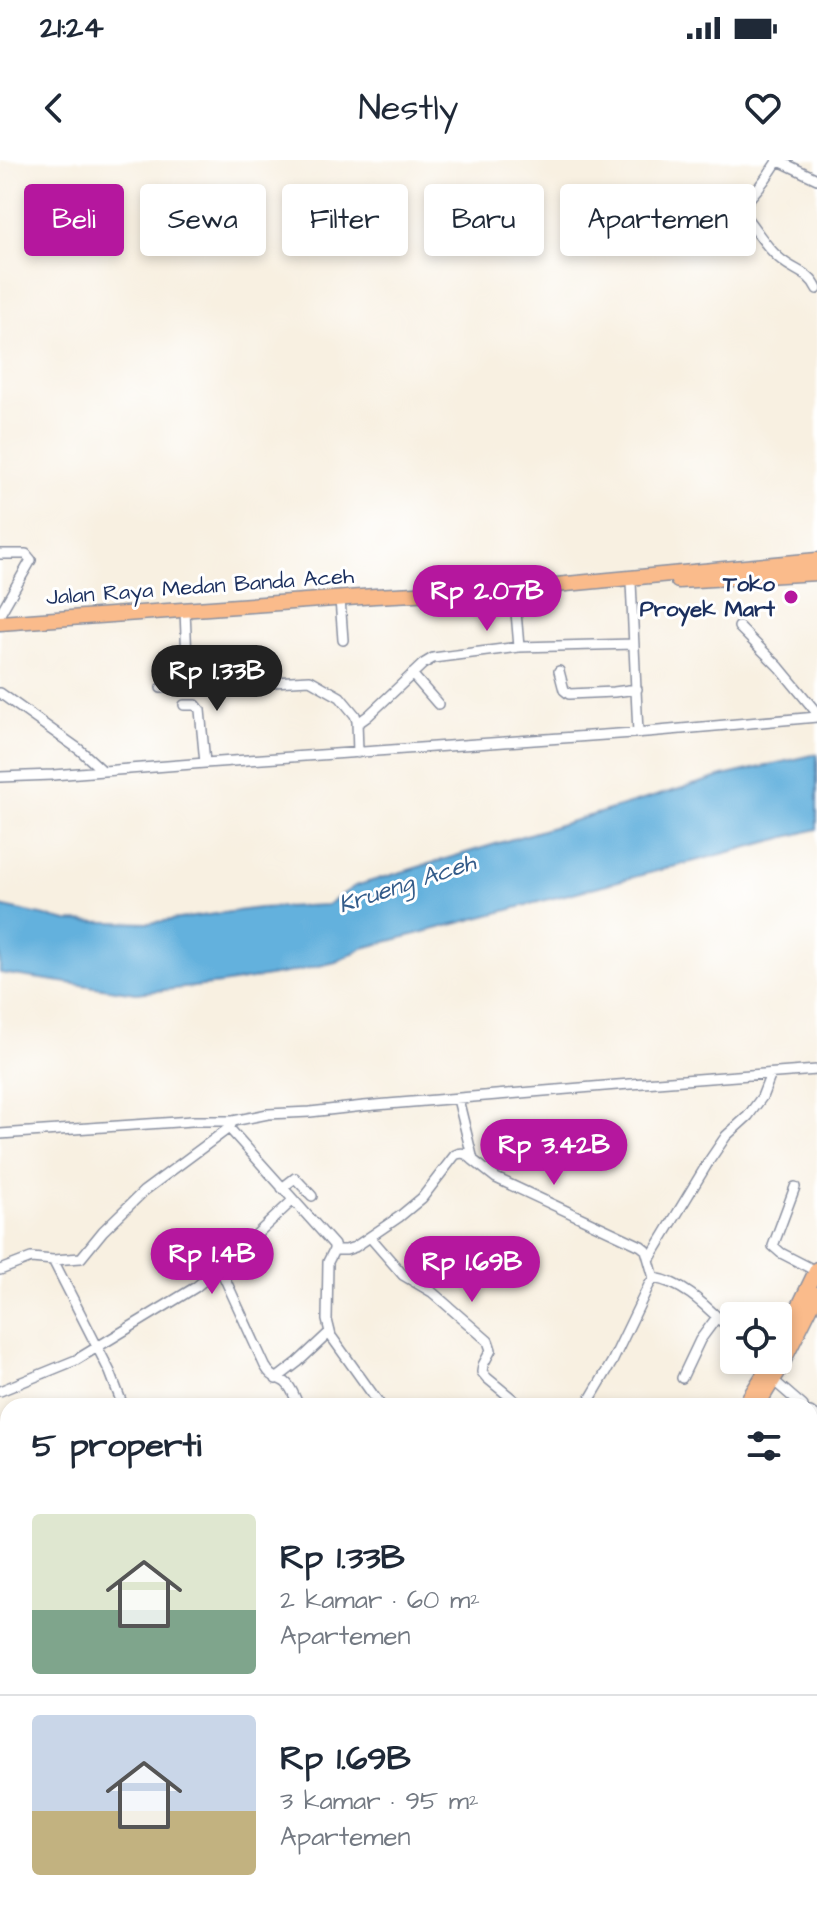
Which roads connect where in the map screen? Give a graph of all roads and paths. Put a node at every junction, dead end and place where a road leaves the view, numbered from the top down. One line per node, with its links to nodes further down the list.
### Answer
1 (778, 160): 2 (street); 3 (street)
2 (817, 179)
3 (756, 192)
4 (756, 231): 5 (street)
5 (817, 289)
6 (0, 554): 14 (street)
7 (817, 560): 9 (highway, Jalan Raya Medan Banda Aceh)
8 (813, 573): 10 (highway, Jalan Raya Medan Banda Aceh)
9 (596, 582): 10 (highway, Jalan Raya Medan Banda Aceh); 11 (highway, Jalan Raya Medan Banda Aceh)
10 (631, 582): 18 (street)
11 (514, 589): 12 (highway, Jalan Raya Medan Banda Aceh); 19 (street)
12 (340, 599): 13 (highway, Jalan Raya Medan Banda Aceh); 17 (street)
13 (185, 610): 15 (highway, Jalan Raya Medan Banda Aceh); 22 (street)
14 (0, 614)
15 (0, 623)
16 (739, 627): 28 (street)
17 (343, 640)
18 (634, 644): 19 (street); 24 (street)
19 (519, 647): 21 (street)
20 (559, 671): 24 (street)
21 (412, 674): 26 (street); 29 (street)
22 (188, 685): 23 (street); 29 (street)
23 (161, 688)
24 (637, 689): 30 (street)
25 (0, 693): 33 (street)
26 (438, 704)
27 (184, 705): 32 (street)
28 (817, 715): 30 (street)
29 (357, 721): 31 (street)
30 (638, 733): 31 (street)
31 (358, 753): 32 (street)
32 (205, 763): 33 (street)
33 (103, 771): 34 (street)
34 (0, 777)
35 (817, 1070): 36 (street)
36 (771, 1074): 37 (street); 48 (street)
37 (458, 1099): 38 (street); 40 (street)
38 (231, 1124): 39 (street); 42 (street); 47 (street)
39 (0, 1134)
40 (473, 1160): 45 (street); 48 (street)
41 (795, 1187): 51 (street)
42 (282, 1188): 43 (street); 44 (street)
43 (312, 1196)
44 (293, 1200): 46 (street); 49 (street)
45 (370, 1237): 46 (street); 67 (street)
46 (334, 1250): 57 (street)
47 (53, 1260): 50 (street); 58 (street)
48 (649, 1260): 52 (street)
49 (220, 1268): 58 (street); 61 (street)
50 (0, 1270)
51 (816, 1270): 55 (highway)
52 (654, 1278): 54 (street); 68 (street)
53 (817, 1294): 62 (highway)
54 (717, 1317): 56 (street); 60 (street)
55 (792, 1319)
56 (720, 1320)
57 (330, 1332): 61 (street); 66 (street)
58 (97, 1347): 63 (street); 64 (street)
59 (763, 1374): 69 (highway)
60 (682, 1378)
61 (276, 1379): 65 (street)
62 (773, 1380): 70 (highway); 71 (street)
63 (0, 1391)
64 (120, 1398)
65 (295, 1398)
66 (375, 1398)
67 (511, 1398)
68 (591, 1398)
69 (749, 1398)
70 (762, 1398)
71 (794, 1398)

